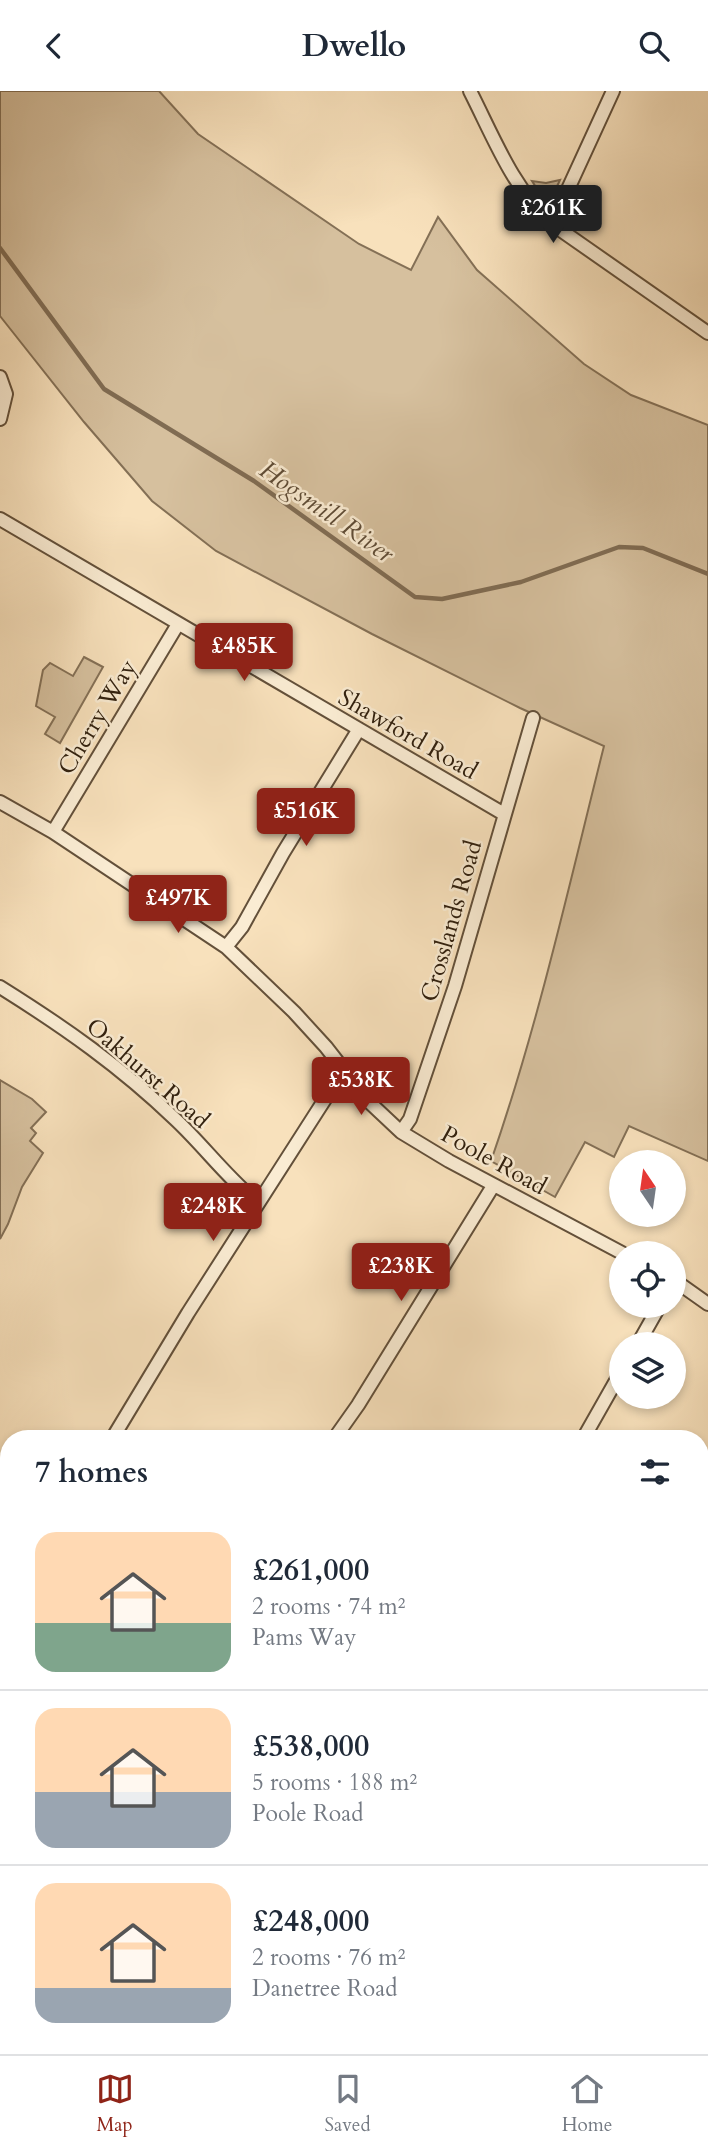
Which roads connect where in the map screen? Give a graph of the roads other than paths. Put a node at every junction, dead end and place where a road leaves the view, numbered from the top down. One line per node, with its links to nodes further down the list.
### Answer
1 (470, 91): 3 (street)
2 (613, 91): 3 (street)
3 (552, 224): 4 (street)
4 (708, 333)
5 (0, 376): 6 (street)
6 (0, 419)
7 (0, 519): 8 (street, Shawford Road)
8 (178, 624): 10 (street, Shawford Road); 13 (street, Cherry Way)
9 (533, 718): 12 (street, Crosslands Road)
10 (359, 729): 12 (street, Shawford Road); 14 (street)
11 (0, 802): 13 (street, Poole Road)
12 (504, 814): 17 (street, Crosslands Road)
13 (53, 832): 14 (street, Poole Road)
14 (226, 947): 16 (street, Poole Road)
15 (0, 987): 19 (street, Oakhurst Road)
16 (348, 1075): 17 (street, Poole Road); 19 (street)
17 (401, 1132): 18 (street, Poole Road)
18 (493, 1185): 20 (street, Poole Road); 25 (street)
19 (258, 1203): 24 (street)
20 (609, 1246)
21 (686, 1289): 22 (street)
22 (708, 1304)
23 (609, 1394): 26 (street)
24 (118, 1430)
25 (340, 1430)
26 (588, 1430)

